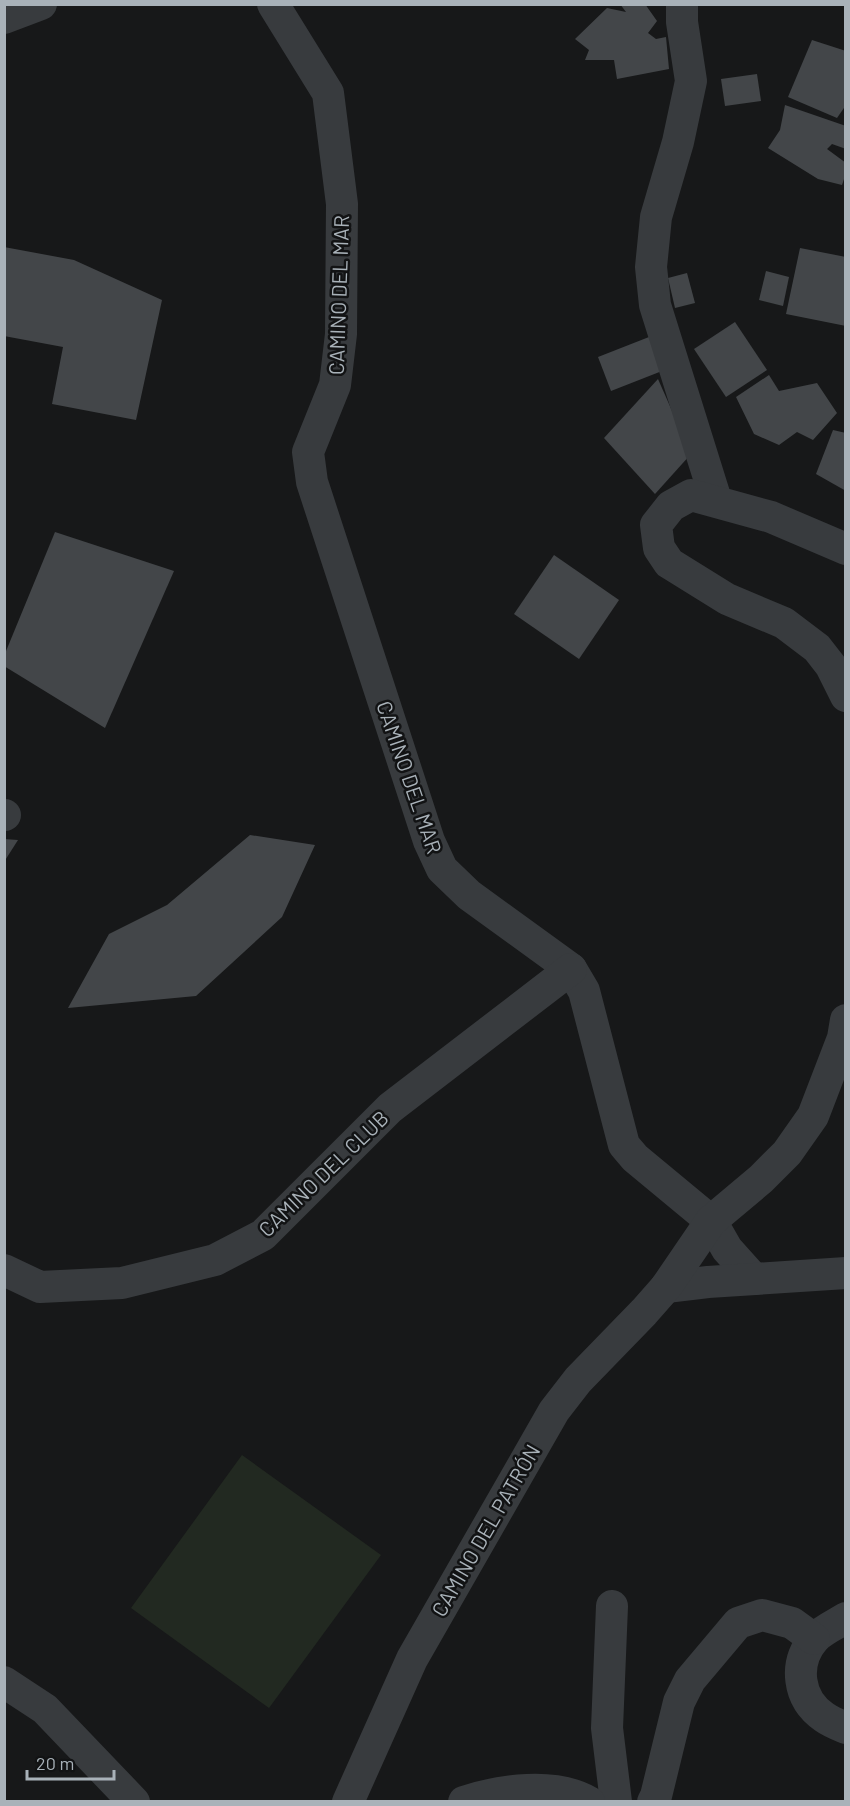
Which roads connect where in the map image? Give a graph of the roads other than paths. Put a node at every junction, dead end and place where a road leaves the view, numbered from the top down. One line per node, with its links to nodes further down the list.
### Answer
1 (41, 4): 4 (street)
2 (273, 4): 8 (street, CAMINO DEL MAR)
3 (682, 4): 5 (street)
4 (4, 18)
5 (716, 500): 6 (street); 7 (street)
6 (846, 549)
7 (846, 696)
8 (571, 969): 10 (street, CAMINO DEL MAR); 11 (street, CAMINO DEL CLUB)
9 (846, 1020): 10 (street)
10 (711, 1221): 13 (street); 14 (street, CAMINO DEL PATRÓN)
11 (4, 1270)
12 (846, 1273): 13 (street)
13 (754, 1279): 14 (street)
14 (666, 1287): 22 (street, CAMINO DEL PATRÓN)
15 (612, 1606): 25 (street)
16 (846, 1618): 17 (street)
17 (814, 1638): 19 (street); 20 (street)
18 (4, 1682): 21 (street)
19 (846, 1728)
20 (654, 1798)
21 (134, 1802)
22 (348, 1802)
23 (464, 1802): 24 (street)
24 (589, 1802)
25 (616, 1802)

